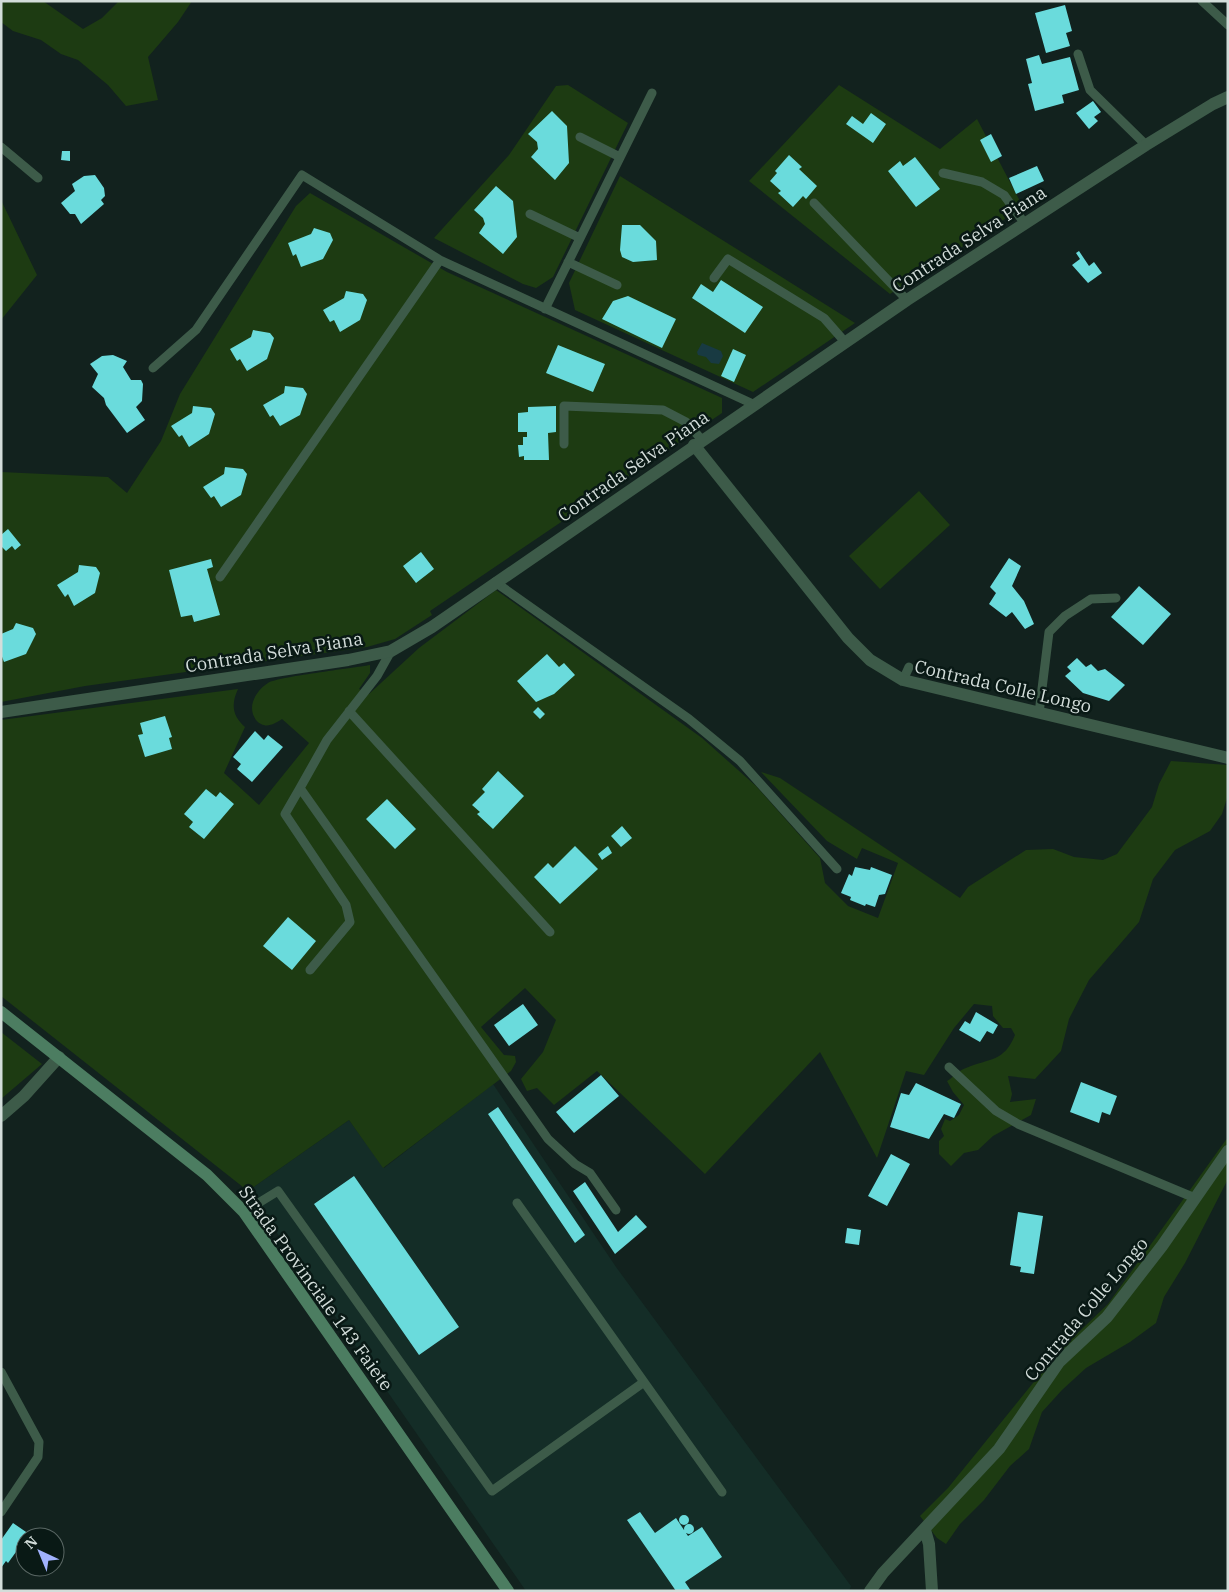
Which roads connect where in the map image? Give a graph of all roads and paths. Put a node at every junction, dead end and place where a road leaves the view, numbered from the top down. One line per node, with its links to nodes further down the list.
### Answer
1 (1202, 1): 2 (lane)
2 (1228, 25)
3 (1078, 54): 7 (lane)
4 (652, 93): 9 (lane)
5 (1228, 97): 7 (street, Contrada Selva Piana)
6 (580, 137): 9 (lane)
7 (1146, 145): 14 (street, Contrada Selva Piana)
8 (1, 147): 11 (lane)
9 (620, 157): 15 (lane)
10 (943, 173): 14 (lane)
11 (38, 178)
12 (814, 203): 20 (lane)
13 (530, 214): 15 (lane)
14 (1025, 224): 20 (street, Contrada Selva Piana)
15 (580, 238): 17 (lane)
16 (440, 260): 21 (lane); 23 (lane); 27 (lane)
17 (568, 262): 19 (lane); 21 (lane)
18 (714, 278): 22 (lane)
19 (617, 285)
20 (907, 300): 22 (street, Contrada Selva Piana)
21 (545, 308): 24 (lane)
22 (845, 342): 24 (street, Contrada Selva Piana)
23 (153, 368)
24 (753, 404): 25 (street, Contrada Selva Piana)
25 (698, 442): 26 (lane); 28 (street, Contrada Selva Piana); 32 (street, Contrada Colle Longo)
26 (564, 444)
27 (220, 578)
28 (495, 582): 30 (street, Contrada Selva Piana); 38 (lane)
29 (1116, 598): 35 (lane)
30 (391, 651): 33 (lane); 34 (street, Contrada Selva Piana)
31 (909, 668): 32 (lane)
32 (903, 680): 35 (street, Contrada Colle Longo)
33 (349, 711): 37 (lane); 39 (lane)
34 (1, 712)
35 (1039, 713): 36 (street, Contrada Colle Longo)
36 (1228, 758)
37 (300, 788): 40 (lane); 48 (lane)
38 (837, 870)
39 (550, 932)
40 (310, 970)
41 (1, 1012): 42 (main road, Strada Provinciale 143 Faiete)
42 (59, 1057): 44 (street); 49 (main road, Strada Provinciale 143 Faiete)
43 (949, 1066): 46 (lane)
44 (1, 1116)
45 (1228, 1151): 46 (street, Contrada Colle Longo)
46 (1195, 1198): 54 (street, Contrada Colle Longo)
47 (518, 1202): 51 (lane)
48 (616, 1210)
49 (244, 1212): 51 (lane); 55 (main road, Strada Provinciale 143 Faiete)
50 (1, 1372): 53 (lane)
51 (644, 1382): 52 (lane)
52 (722, 1492)
53 (1, 1512)
54 (925, 1530): 56 (street, Contrada Colle Longo); 57 (street)
55 (508, 1591)
56 (870, 1591)
57 (932, 1591)

